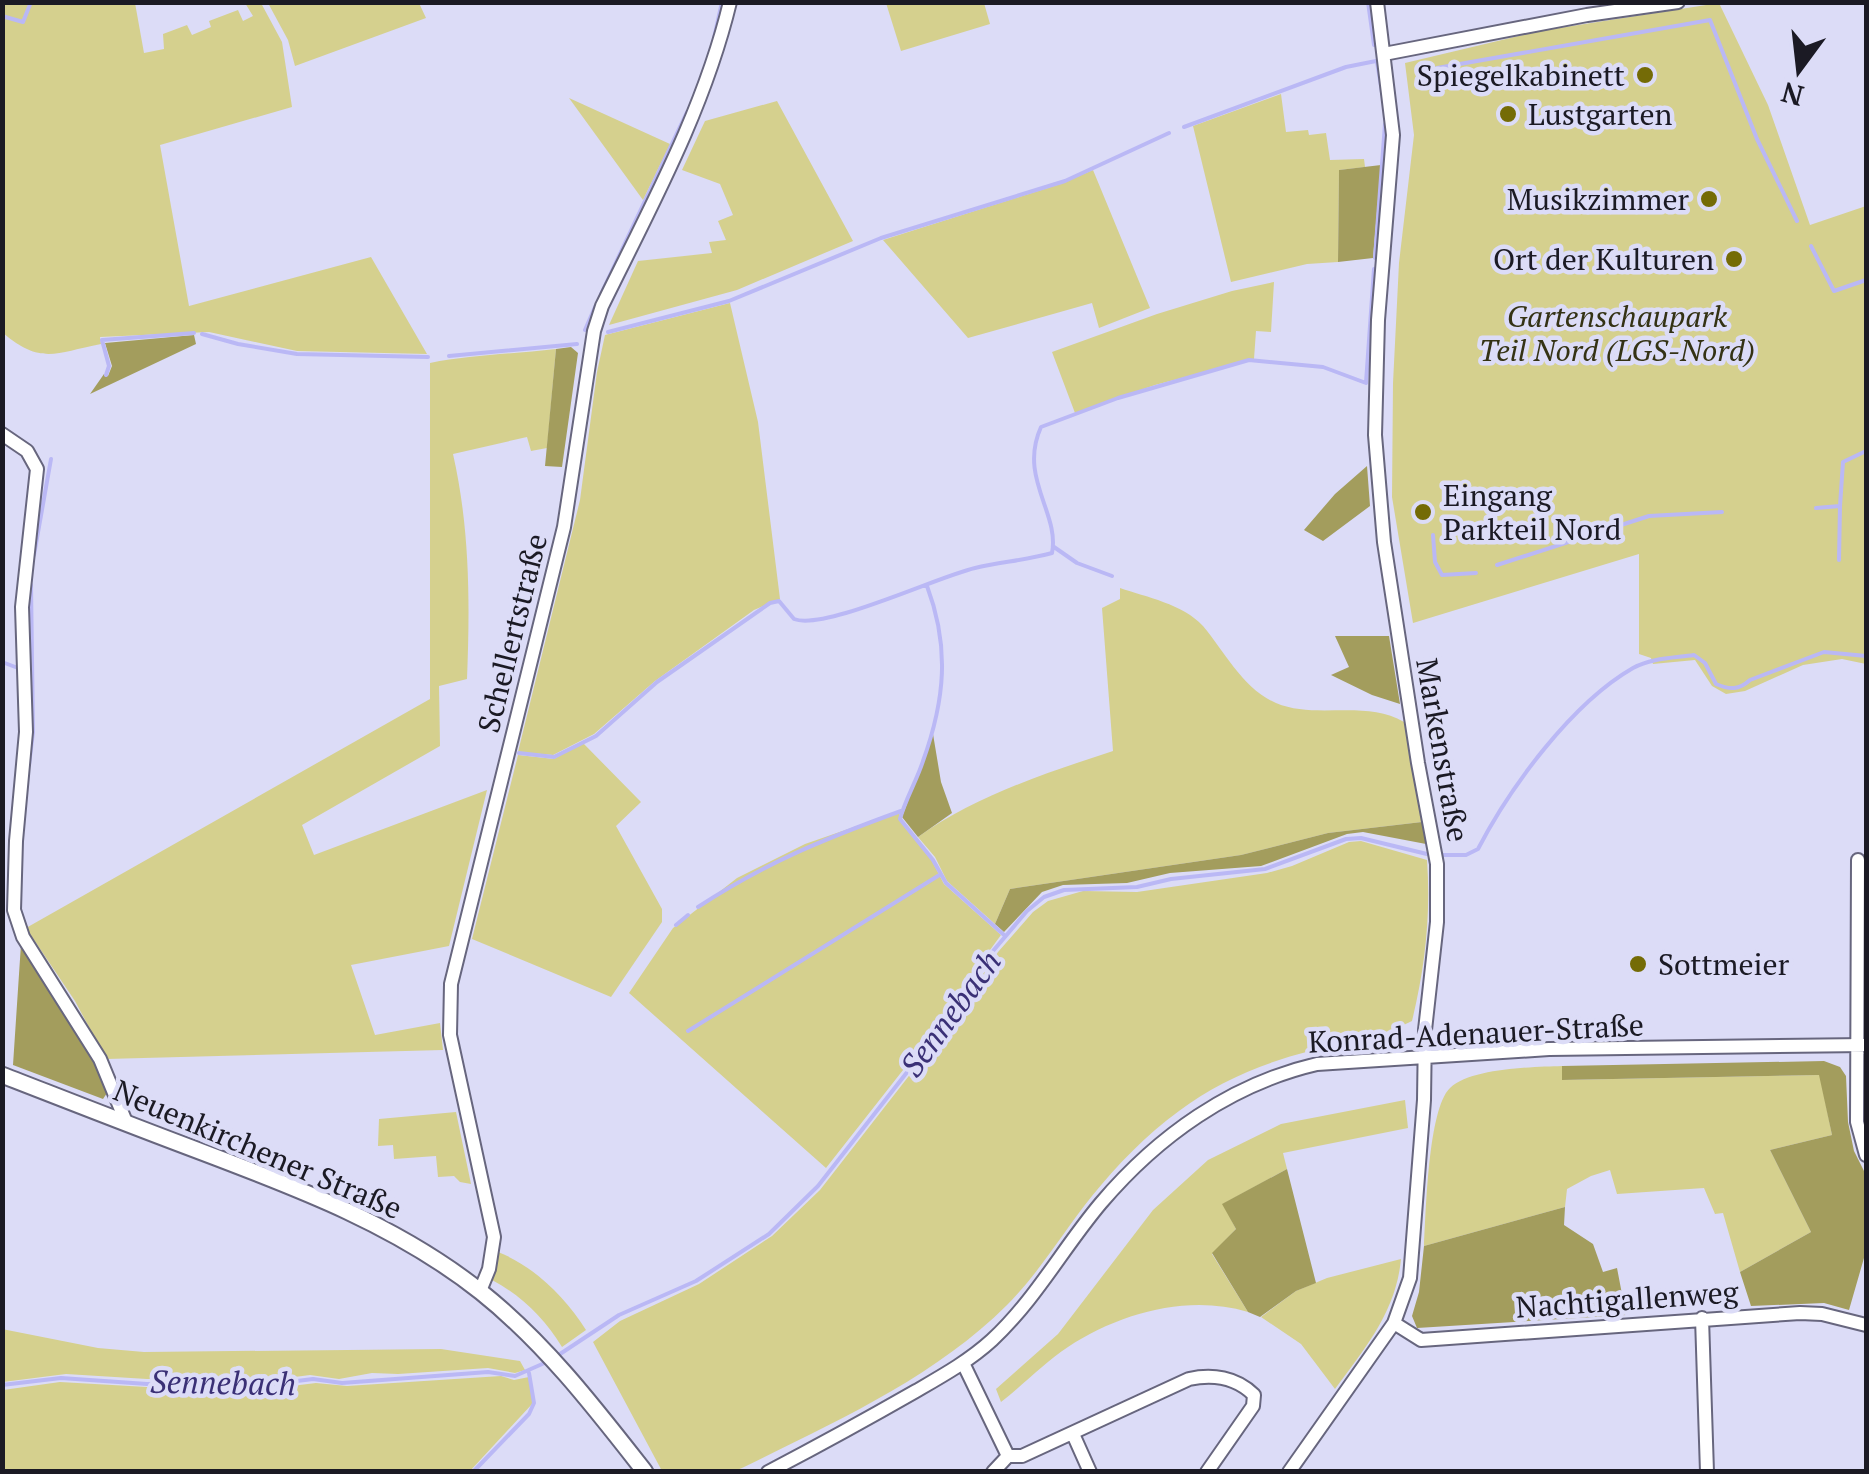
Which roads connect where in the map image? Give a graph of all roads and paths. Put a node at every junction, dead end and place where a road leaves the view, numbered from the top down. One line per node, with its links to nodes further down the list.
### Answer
1 (730, 2): 12 (street, Schellertstraße)
2 (1377, 2): 4 (street, Markenstraße)
3 (1678, 2): 4 (street)
4 (1384, 54): 8 (street, Markenstraße)
5 (2, 434): 10 (street)
6 (1858, 860): 7 (street)
7 (1861, 1045): 8 (street, Konrad-Adenauer-Straße); 11 (street)
8 (1425, 1055): 14 (street, Markenstraße); 16 (street, Konrad-Adenauer-Straße)
9 (2, 1075): 10 (street, Neuenkirchener Straße)
10 (126, 1122): 12 (street, Neuenkirchener Straße)
11 (1866, 1155)
12 (480, 1291): 17 (street, Neuenkirchener Straße)
13 (1702, 1318): 14 (street, Nachtigallenweg); 15 (street, Nachtigallenweg); 27 (street)
14 (1394, 1323): 26 (street, Markenstraße)
15 (1866, 1325)
16 (963, 1363): 19 (street); 22 (street, Konrad-Adenauer-Straße)
17 (606, 1422): 20 (street, Neuenkirchener Straße); 21 (street, Neuenkirchener Straße)
18 (1073, 1434): 19 (street); 24 (street); 25 (street)
19 (1008, 1456): 23 (street)
20 (632, 1472)
21 (646, 1472)
22 (768, 1472)
23 (993, 1472)
24 (1090, 1472)
25 (1207, 1472)
26 (1289, 1472)
27 (1707, 1472)

